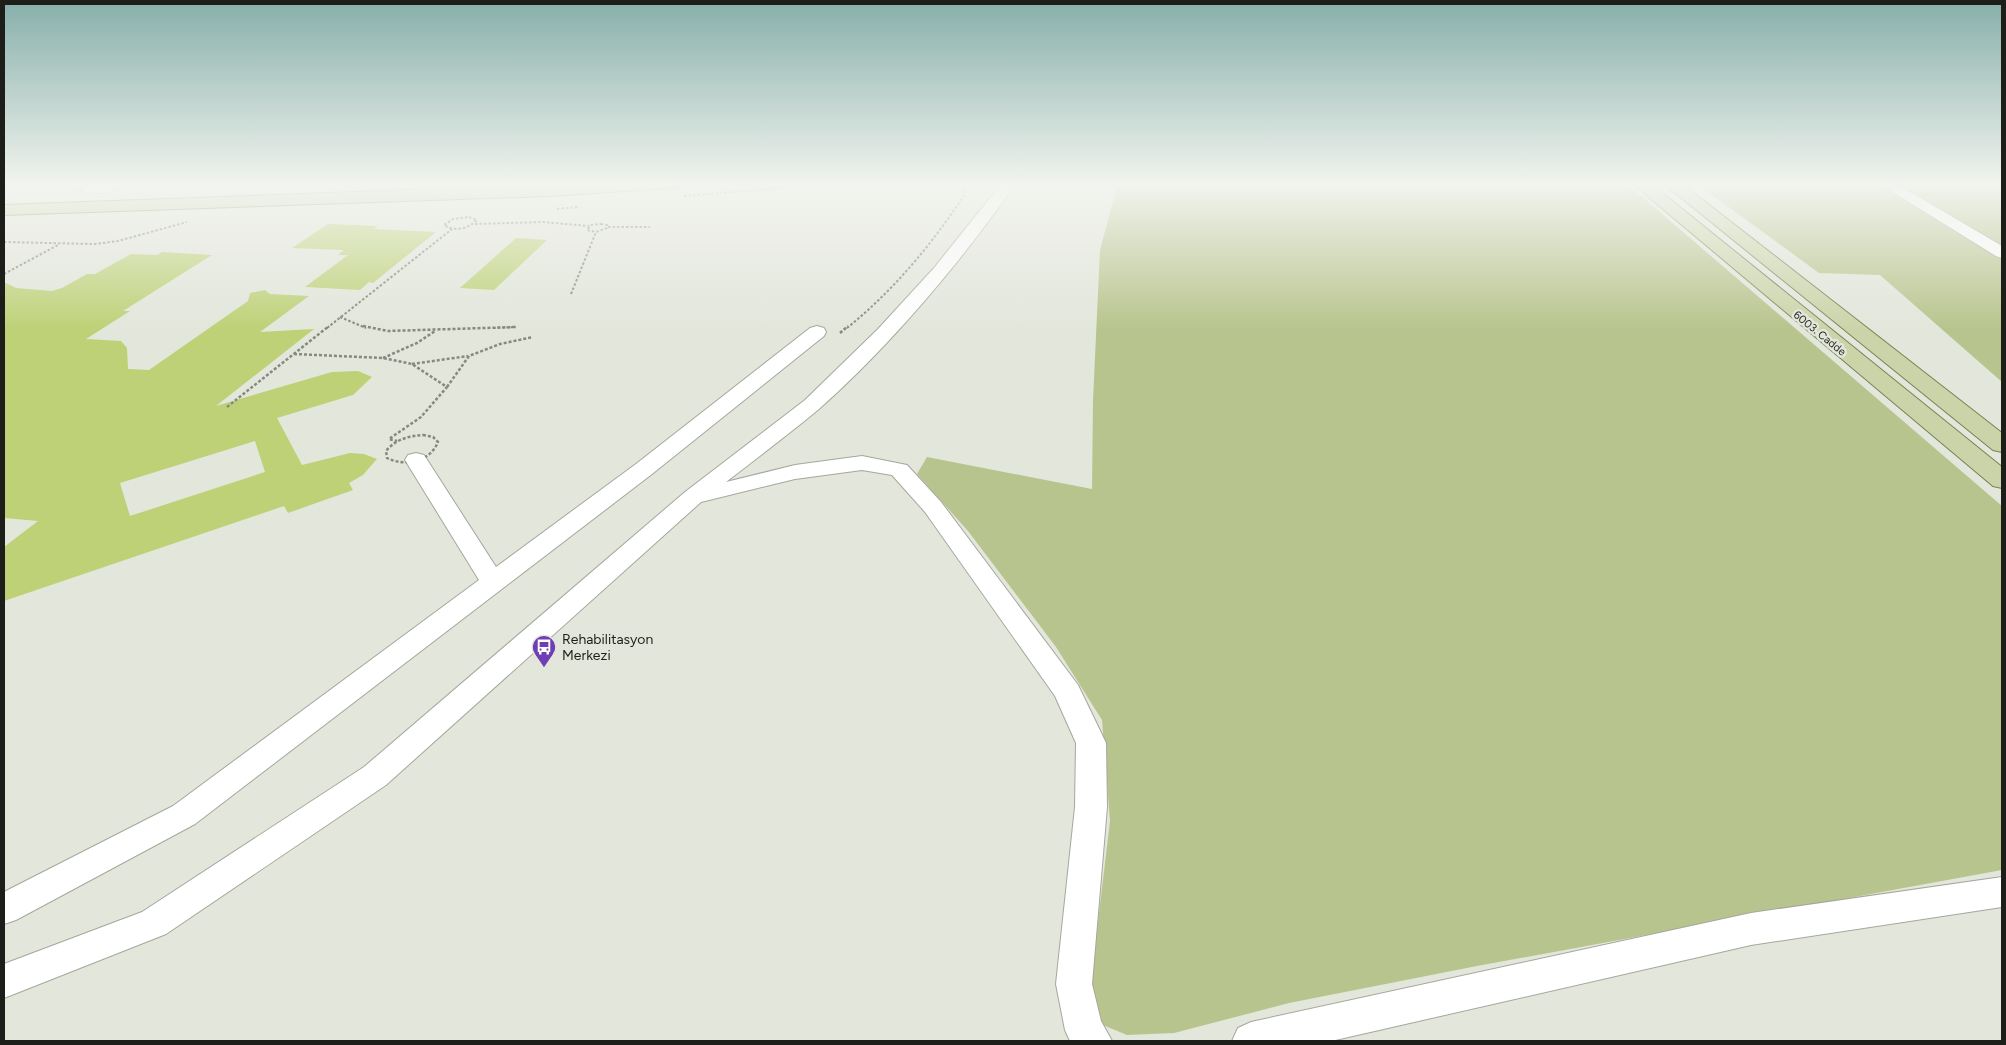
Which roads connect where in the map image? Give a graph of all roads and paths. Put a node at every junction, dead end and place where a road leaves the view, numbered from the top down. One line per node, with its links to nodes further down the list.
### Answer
1 (448, 232): 12 (path)
2 (596, 232): 11 (path)
3 (940, 232): 15 (path)
4 (969, 232): 27 (street)
5 (1699, 232): 26 (main road, 6003. Cadde)
6 (1732, 232): 24 (main road, 6003. Cadde)
7 (1967, 232): 9 (street)
8 (4, 242): 10 (path)
9 (2002, 253)
10 (4, 274)
11 (571, 294)
12 (340, 317): 14 (path); 17 (path)
13 (516, 327): 14 (path)
14 (437, 330): 19 (path)
15 (829, 333): 28 (street)
16 (533, 337): 18 (path)
17 (294, 354): 19 (path); 22 (path)
18 (469, 356): 20 (path); 21 (path)
19 (383, 358): 20 (path)
20 (412, 364): 21 (path)
21 (447, 387): 23 (path)
22 (227, 407)
23 (397, 441)
24 (2002, 445)
25 (416, 460): 28 (street)
26 (2002, 480)
27 (693, 497): 31 (street); 32 (street)
28 (493, 582): 30 (street)
29 (2002, 892): 33 (street)
30 (4, 909)
31 (4, 982)
32 (1093, 1041)
33 (1251, 1041)

